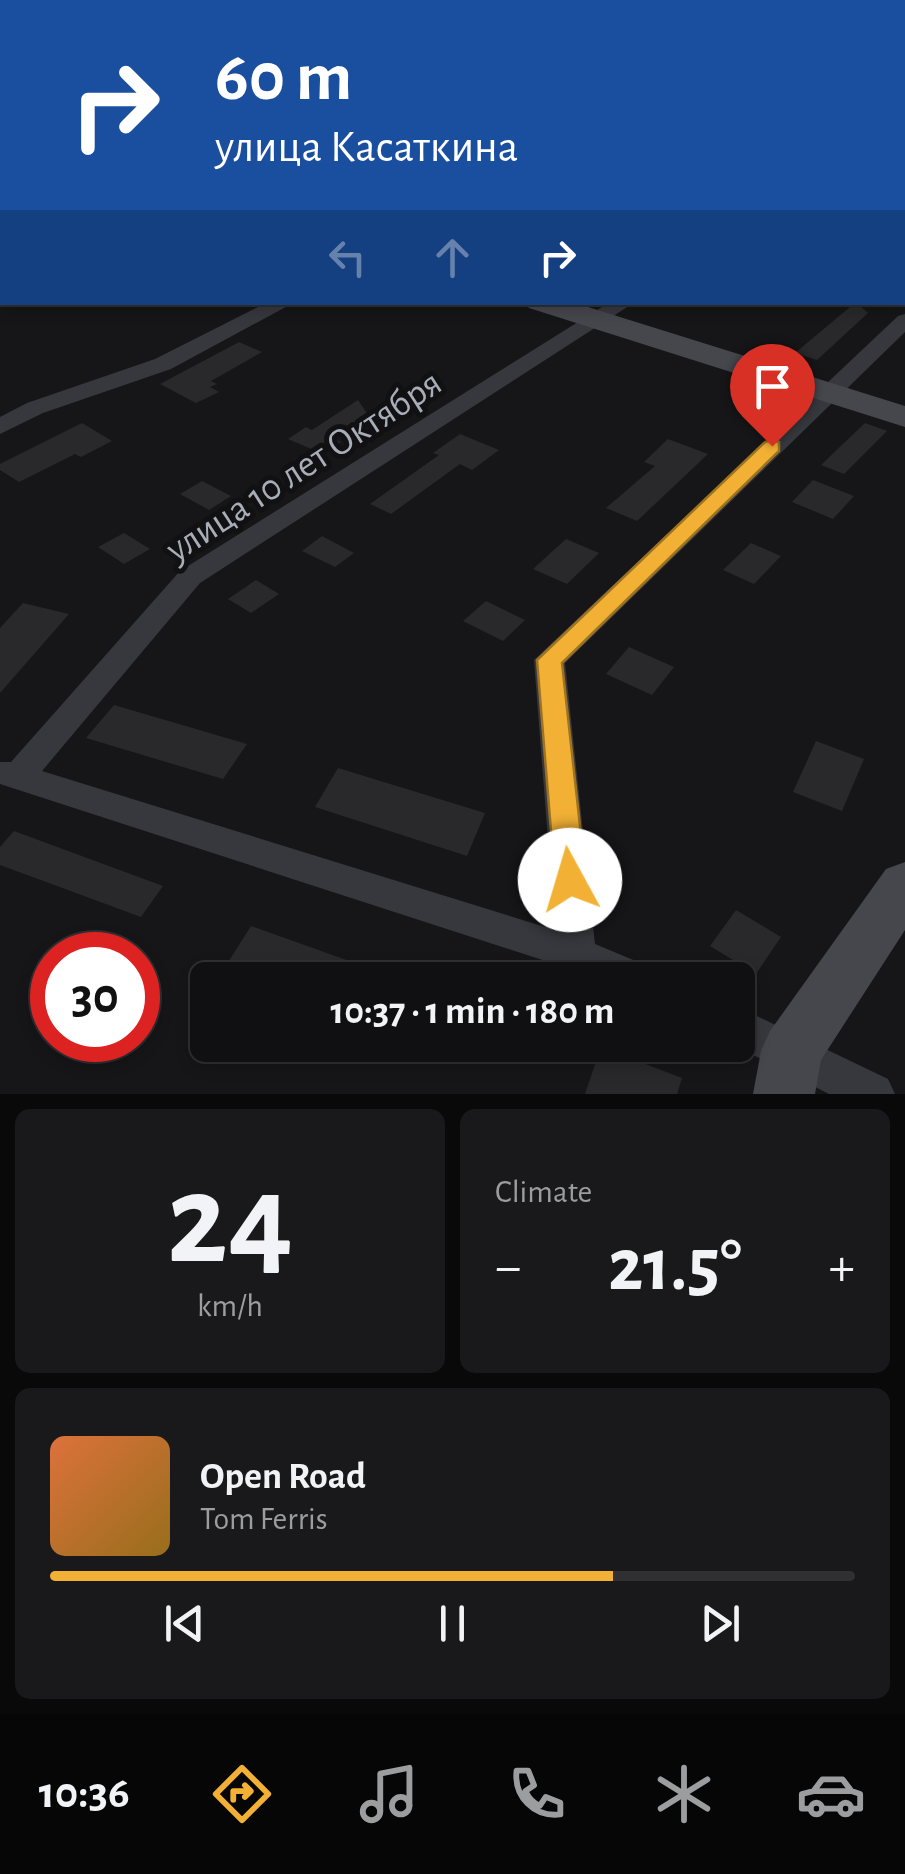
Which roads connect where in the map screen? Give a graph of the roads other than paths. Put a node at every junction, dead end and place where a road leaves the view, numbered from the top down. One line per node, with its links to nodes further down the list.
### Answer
1 (278, 305): 8 (street)
2 (550, 305): 4 (street)
3 (620, 305): 4 (street, улица 10 лет Октября)
4 (597, 320): 6 (street); 9 (street, улица 10 лет Октября)
5 (905, 320): 6 (street)
6 (828, 393): 7 (street); 11 (street)
7 (905, 417)
8 (0, 427)
9 (9, 774): 11 (street)
10 (905, 885): 14 (street)
11 (578, 954): 12 (street)
12 (596, 962)
13 (755, 1042): 14 (street)
14 (788, 1072): 15 (street)
15 (873, 1094)

